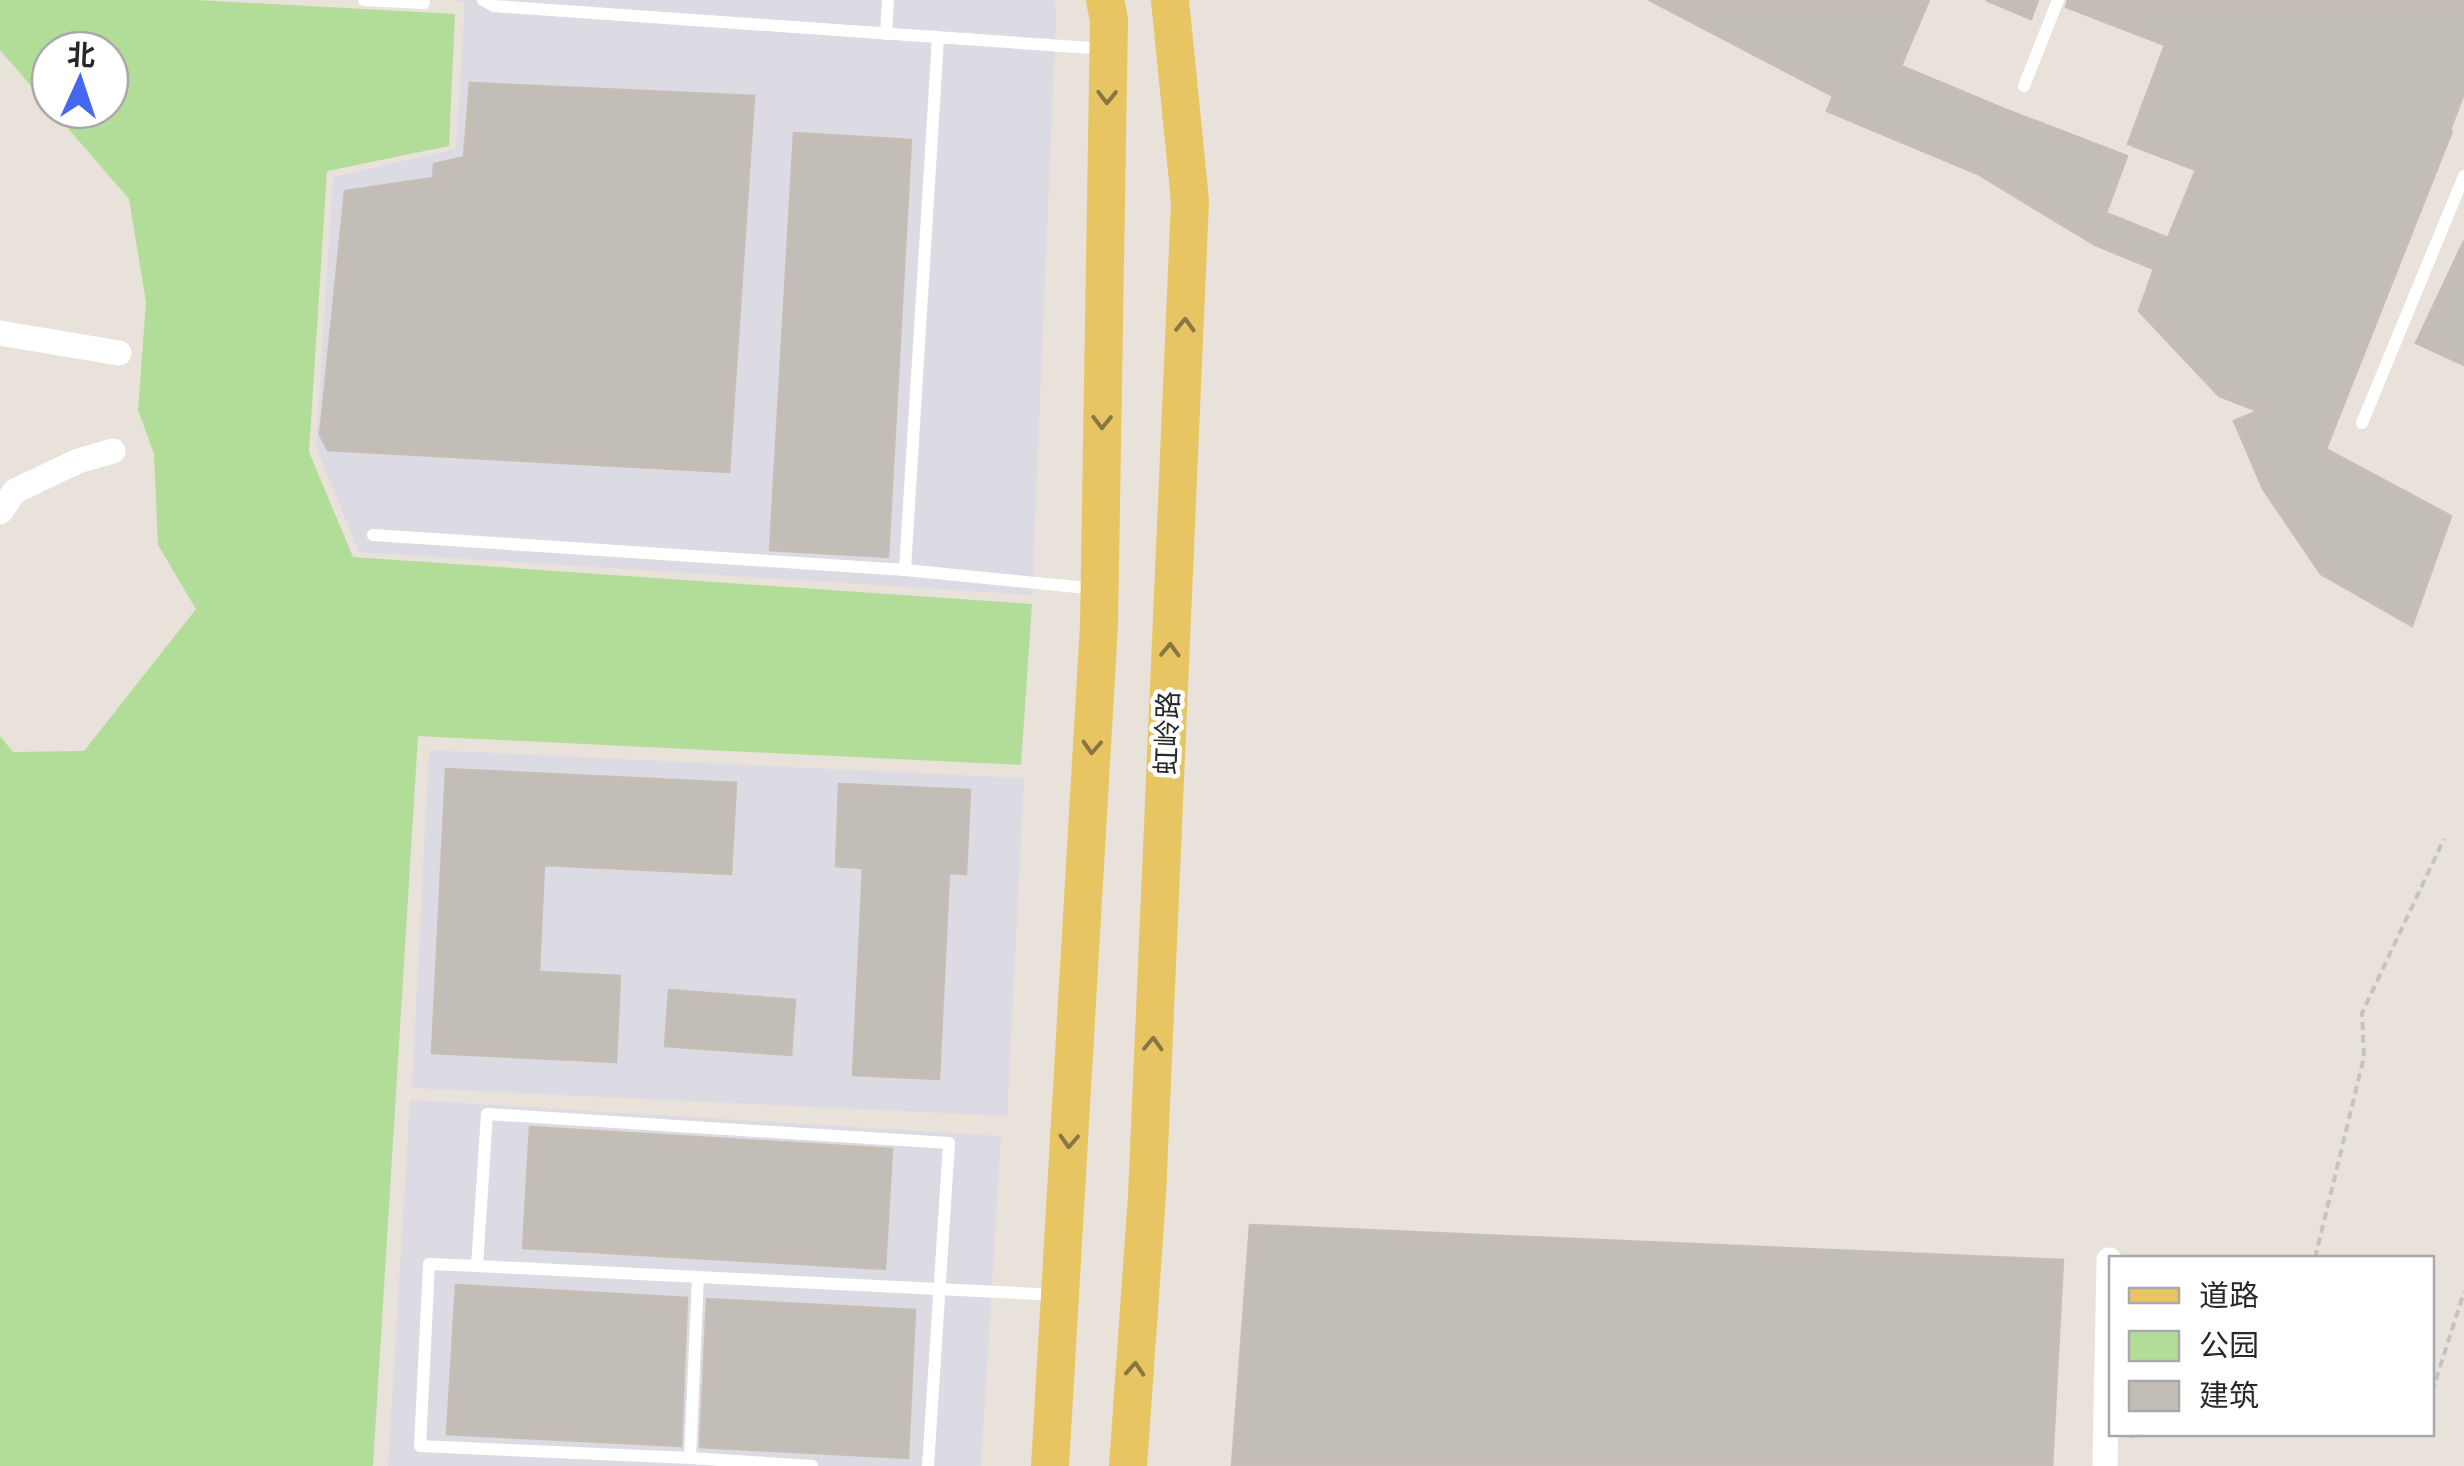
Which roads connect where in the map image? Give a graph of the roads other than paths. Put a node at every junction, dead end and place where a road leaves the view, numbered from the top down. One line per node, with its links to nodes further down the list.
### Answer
1 (364, 0): 7 (lane)
2 (483, 0): 8 (lane)
3 (888, 0): 8 (lane)
4 (1105, 0): 10 (main road)
5 (1170, 0): 30 (main road, 虹岭路, one-way to 5)
6 (2058, 0): 11 (lane)
7 (424, 2)
8 (886, 34): 9 (lane)
9 (938, 38): 10 (lane); 19 (lane)
10 (1108, 49): 20 (main road, one-way to 20)
11 (2024, 86)
12 (2464, 176): 15 (lane)
13 (0, 332): 14 (street)
14 (119, 352)
15 (2362, 422)
16 (113, 452): 17 (street)
17 (0, 512)
18 (373, 534): 19 (lane)
19 (905, 570): 20 (lane)
20 (1099, 589): 25 (main road, one-way to 25)
21 (2109, 1260): 31 (street)
22 (478, 1266): 23 (lane); 24 (lane); 26 (lane)
23 (698, 1277): 24 (lane); 26 (lane)
24 (940, 1289): 25 (lane); 28 (lane)
25 (1060, 1295): 29 (main road)
26 (690, 1458): 27 (lane)
27 (812, 1466)
28 (928, 1466)
29 (1050, 1466)
30 (1128, 1466)
31 (2105, 1466)

